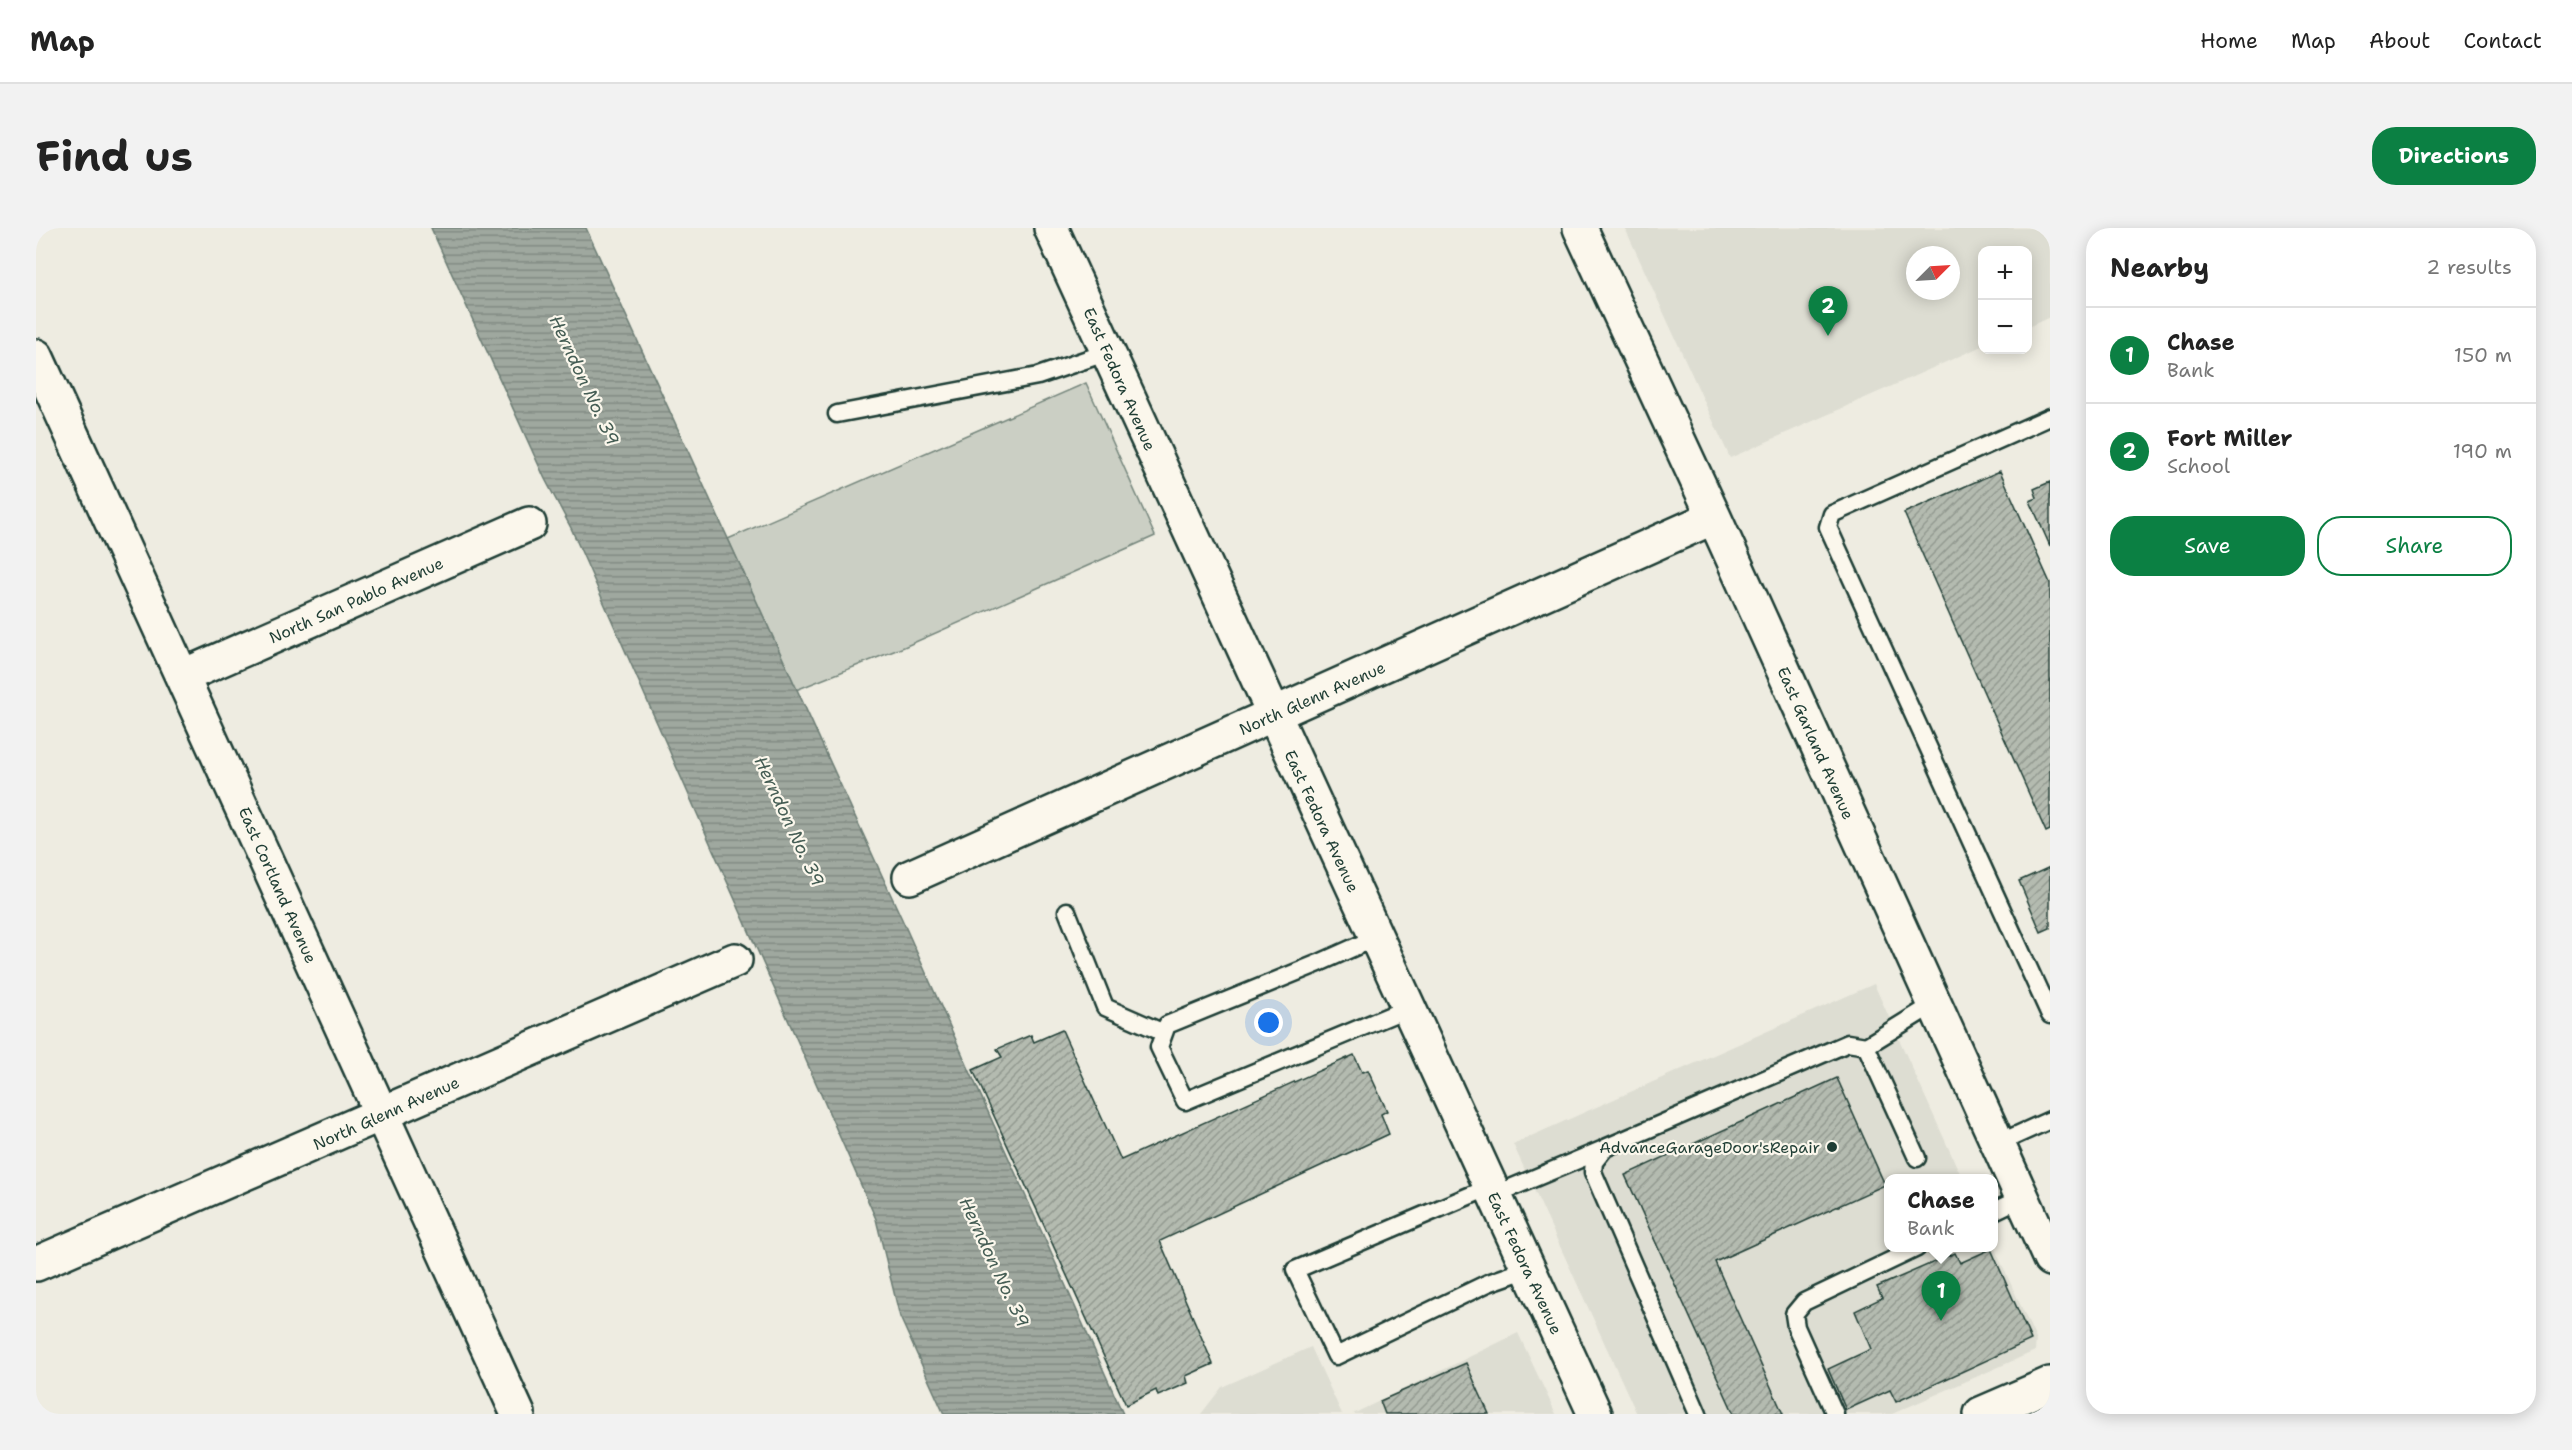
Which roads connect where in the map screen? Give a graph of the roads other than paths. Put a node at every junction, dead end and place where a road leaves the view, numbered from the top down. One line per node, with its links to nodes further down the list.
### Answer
1 (1051, 228): 3 (street, East Fedora Avenue)
2 (1580, 228): 7 (street, East Garland Avenue)
3 (1108, 352): 5 (lane); 10 (street, East Fedora Avenue)
4 (36, 356): 9 (street, East Cortland Avenue)
5 (837, 414)
6 (2050, 417): 17 (lane)
7 (1714, 517): 10 (street, North Glenn Avenue); 15 (street, East Garland Avenue)
8 (529, 524): 9 (street, North San Pablo Avenue)
9 (183, 676): 20 (street, East Cortland Avenue)
10 (1273, 715): 11 (street, North Glenn Avenue); 13 (street, East Fedora Avenue)
11 (910, 877)
12 (1067, 911): 18 (lane)
13 (1376, 938): 16 (street, East Fedora Avenue); 18 (lane)
14 (735, 960): 20 (street, North Glenn Avenue)
15 (1934, 1004): 19 (lane); 22 (street, East Garland Avenue)
16 (1408, 1008): 18 (lane); 25 (street, East Fedora Avenue)
17 (2050, 1015)
18 (1164, 1033)
19 (1866, 1046): 23 (lane); 24 (lane)
20 (382, 1115): 29 (street, North Glenn Avenue); 33 (street, East Cortland Avenue)
21 (2050, 1120): 22 (lane)
22 (1997, 1144): 26 (street, East Garland Avenue)
23 (1605, 1148): 25 (lane); 35 (lane)
24 (1917, 1158)
25 (1492, 1191): 30 (street, East Fedora Avenue); 30 (lane)
26 (2007, 1204): 28 (street, East Garland Avenue)
27 (1909, 1252): 36 (lane)
28 (2050, 1257)
29 (36, 1264)
30 (1528, 1269): 34 (street, East Fedora Avenue)
31 (2050, 1384): 32 (street)
32 (1987, 1412)
33 (518, 1414)
34 (1595, 1414)
35 (1698, 1414)
36 (1835, 1414)

